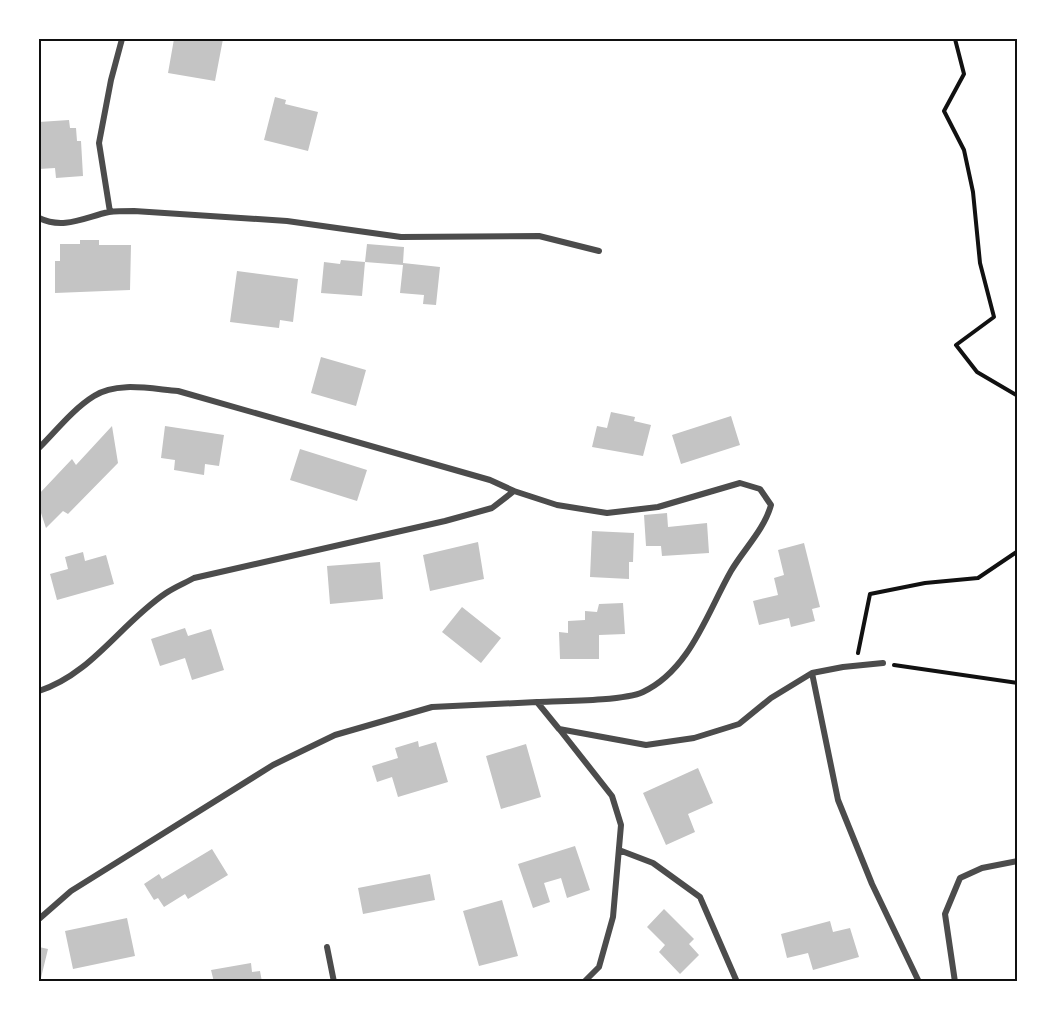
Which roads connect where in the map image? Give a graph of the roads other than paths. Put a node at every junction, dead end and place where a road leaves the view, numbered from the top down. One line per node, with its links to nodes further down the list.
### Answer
1 (122, 39): 2 (street)
2 (110, 212): 3 (street); 4 (street)
3 (39, 218)
4 (599, 251)
5 (39, 448): 6 (street)
6 (514, 491): 9 (street); 10 (street)
7 (884, 663): 8 (street)
8 (812, 673): 11 (street); 19 (street)
9 (39, 691)
10 (537, 702): 11 (street); 14 (street)
11 (560, 729): 12 (street)
12 (619, 850): 17 (street); 18 (street)
13 (1018, 861): 20 (street)
14 (39, 919)
15 (327, 947): 16 (street)
16 (334, 982)
17 (584, 982)
18 (737, 982)
19 (919, 982)
20 (955, 982)

